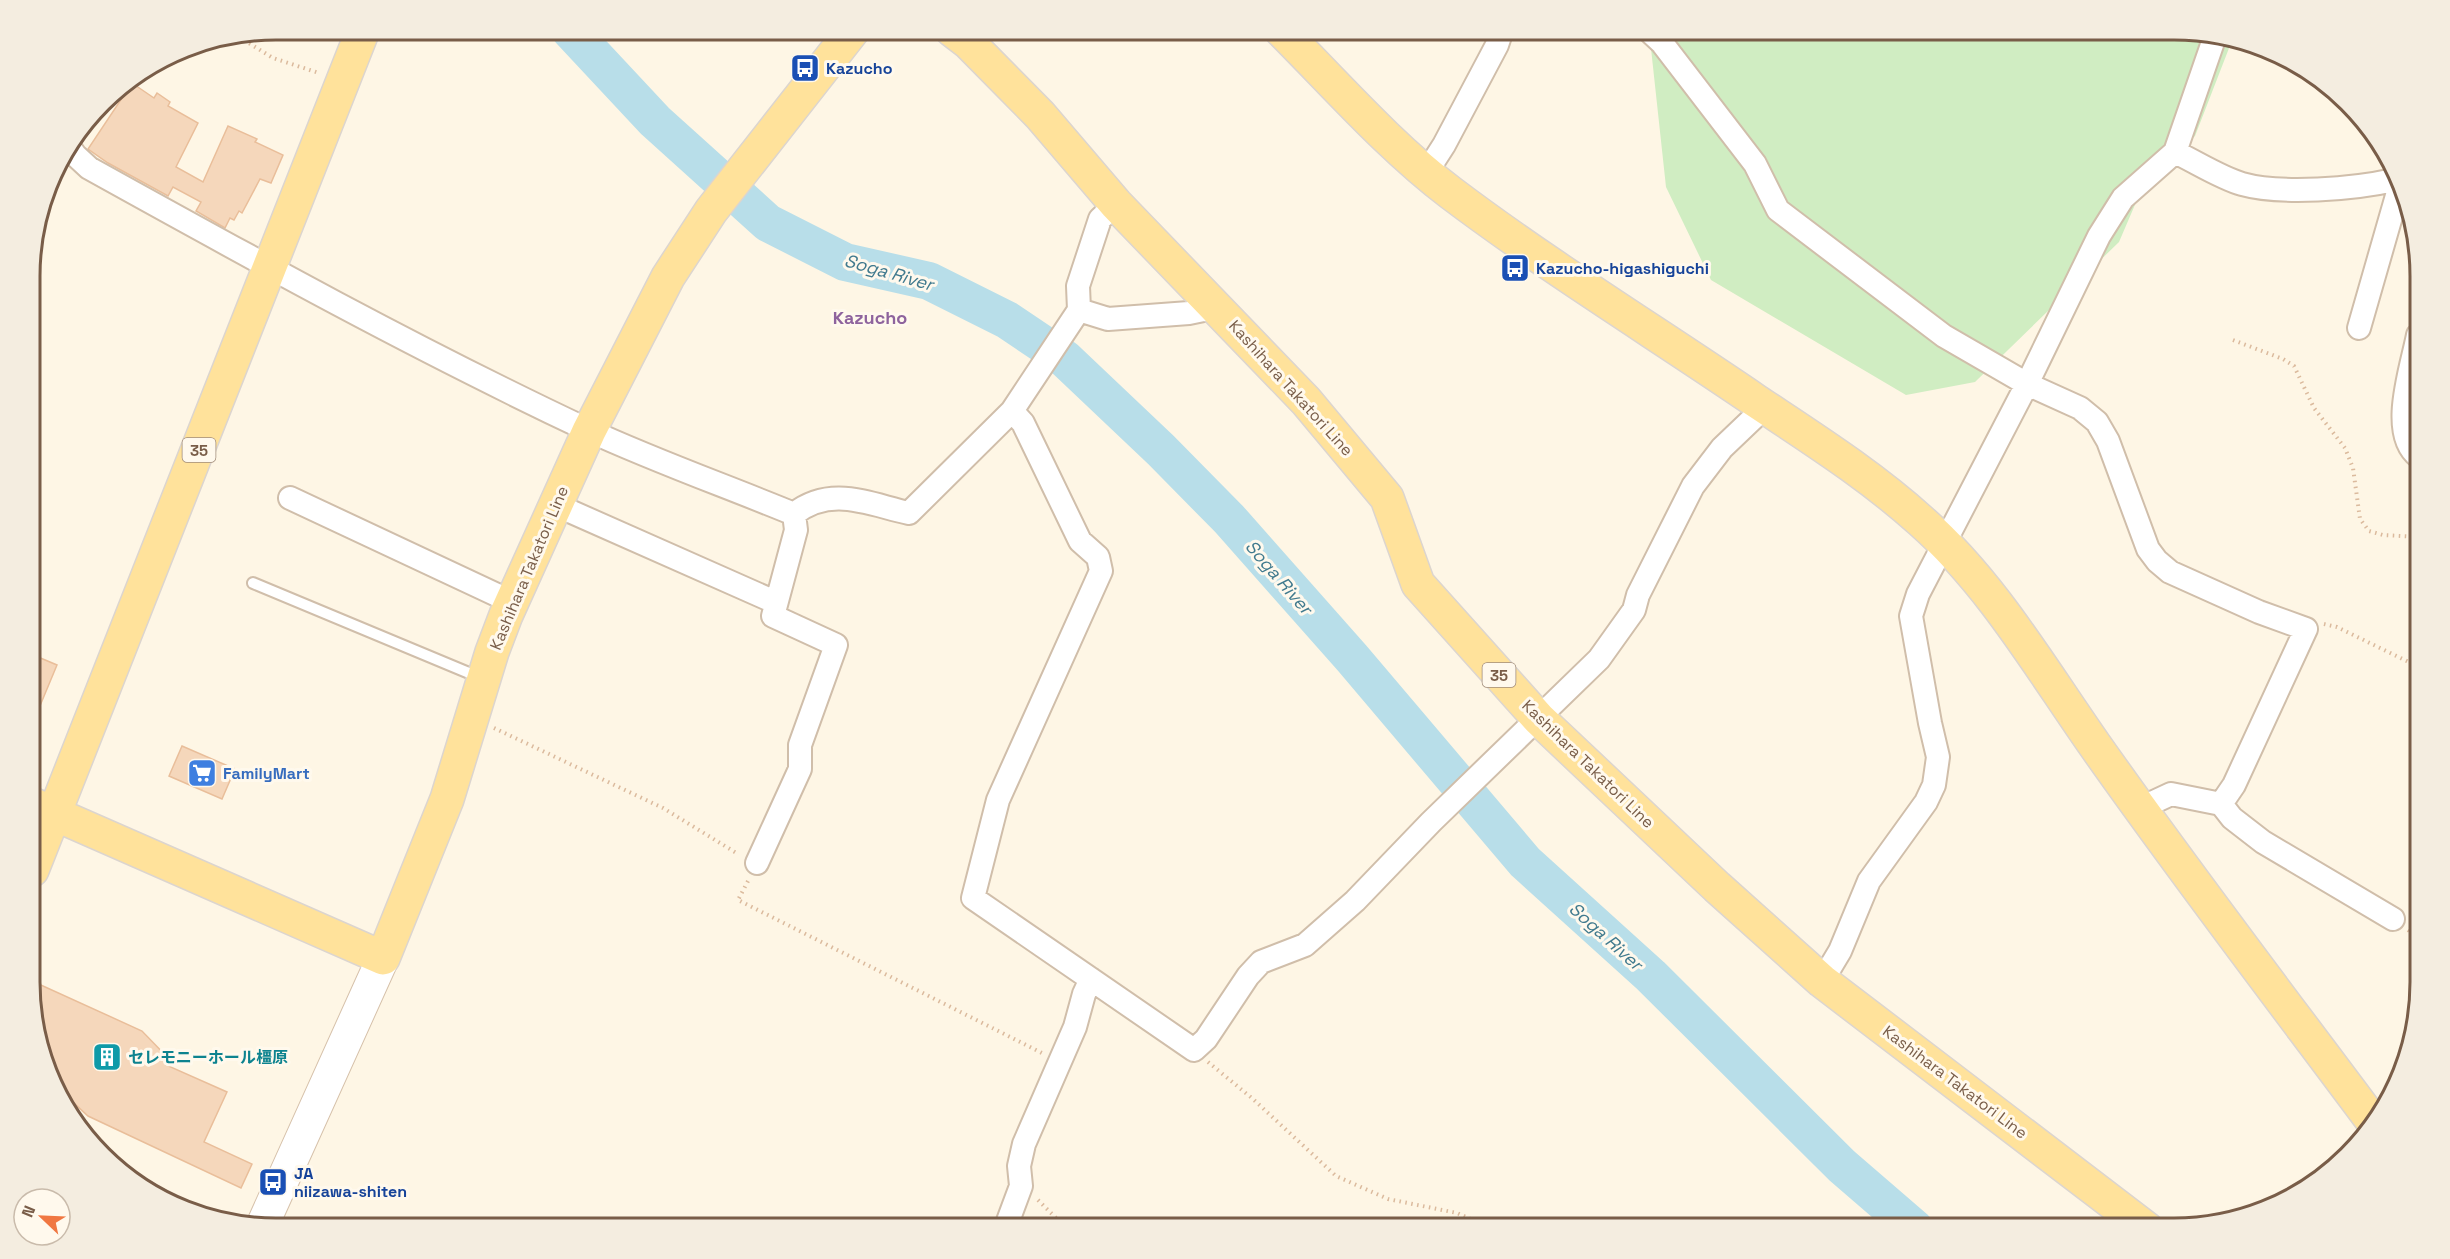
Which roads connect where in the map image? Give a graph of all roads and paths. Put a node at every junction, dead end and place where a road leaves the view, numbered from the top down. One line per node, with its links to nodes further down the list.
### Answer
1 (359, 40): 9 (main road, 35)
2 (845, 40): 25 (main road, Kashihara Takatori Line)
3 (965, 40): 15 (main road, Kashihara Takatori Line / 35)
4 (1291, 40): 12 (main road)
5 (1499, 40): 12 (street)
6 (1659, 40): 22 (street)
7 (247, 43): 9 (path)
8 (2212, 44): 10 (street)
9 (342, 81): 16 (main road, 35)
10 (2175, 152): 13 (street); 22 (street)
11 (74, 154): 16 (street)
12 (1426, 173): 23 (main road)
13 (2389, 181)
14 (2396, 198): 19 (street)
15 (1116, 204): 17 (main road, Kashihara Takatori Line / 35); 18 (street)
16 (270, 269): 25 (street); 42 (main road, 35)
17 (1218, 307): 18 (street); 39 (main road, Kashihara Takatori Line / 35)
18 (1076, 314): 24 (street)
19 (2359, 328)
20 (2233, 340): 30 (path)
21 (2410, 375): 26 (street)
22 (2027, 384): 31 (street); 35 (street)
23 (1766, 407): 31 (main road); 39 (street)
24 (1012, 411): 29 (street); 47 (street)
25 (589, 430): 28 (main road, Kashihara Takatori Line); 29 (street)
26 (2410, 451)
27 (290, 498): 33 (street)
28 (556, 505): 33 (main road, Kashihara Takatori Line); 34 (street)
29 (794, 514): 34 (street)
30 (2410, 536)
31 (1946, 545): 41 (main road); 48 (street)
32 (252, 583): 37 (lane)
33 (512, 602): 37 (main road, Kashihara Takatori Line)
34 (775, 602): 44 (street)
35 (2306, 629): 36 (path); 40 (street)
36 (2410, 663)
37 (484, 679): 38 (main road, Kashihara Takatori Line)
38 (472, 717): 44 (path); 46 (main road, Kashihara Takatori Line)
39 (1539, 719): 48 (main road, Kashihara Takatori Line / 35); 49 (street)
40 (2221, 804): 41 (street); 45 (street)
41 (2141, 808): 51 (main road)
42 (43, 809): 43 (main road, 35); 46 (main road)
43 (40, 826)
44 (757, 863): 50 (path)
45 (2393, 919)
46 (383, 958): 53 (street)
47 (1092, 979): 49 (street); 50 (street)
48 (1822, 981): 57 (main road, Kashihara Takatori Line / 35)
49 (1194, 1050): 56 (path)
50 (1060, 1062): 52 (street)
51 (2369, 1116)
52 (1021, 1185): 54 (street); 55 (path)
53 (266, 1218)
54 (1009, 1218)
55 (1056, 1218)
56 (1468, 1218)
57 (2134, 1218)

